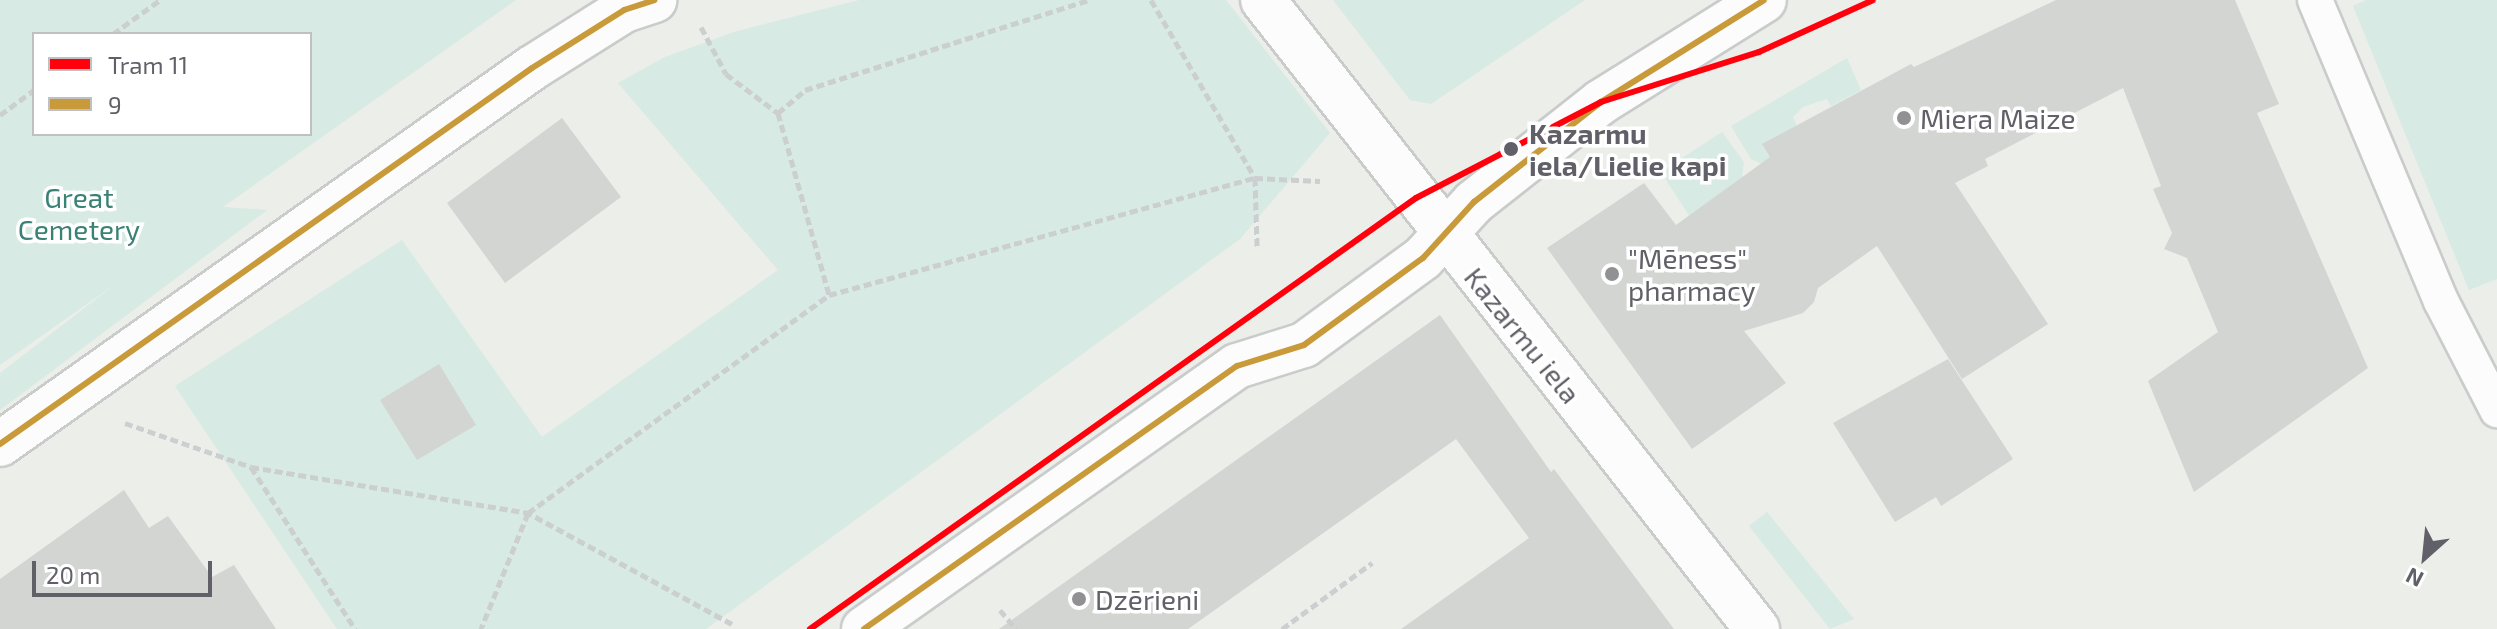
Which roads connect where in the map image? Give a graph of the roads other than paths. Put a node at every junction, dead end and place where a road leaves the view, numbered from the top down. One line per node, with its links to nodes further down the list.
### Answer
1 (654, 0): 7 (street)
2 (1263, 0): 5 (street, Kazarmu iela)
3 (1764, 0): 5 (street)
4 (2315, 0): 6 (lane)
5 (1444, 237): 8 (street); 9 (street, Kazarmu iela)
6 (2497, 410)
7 (0, 444)
8 (864, 629)
9 (1757, 629)

